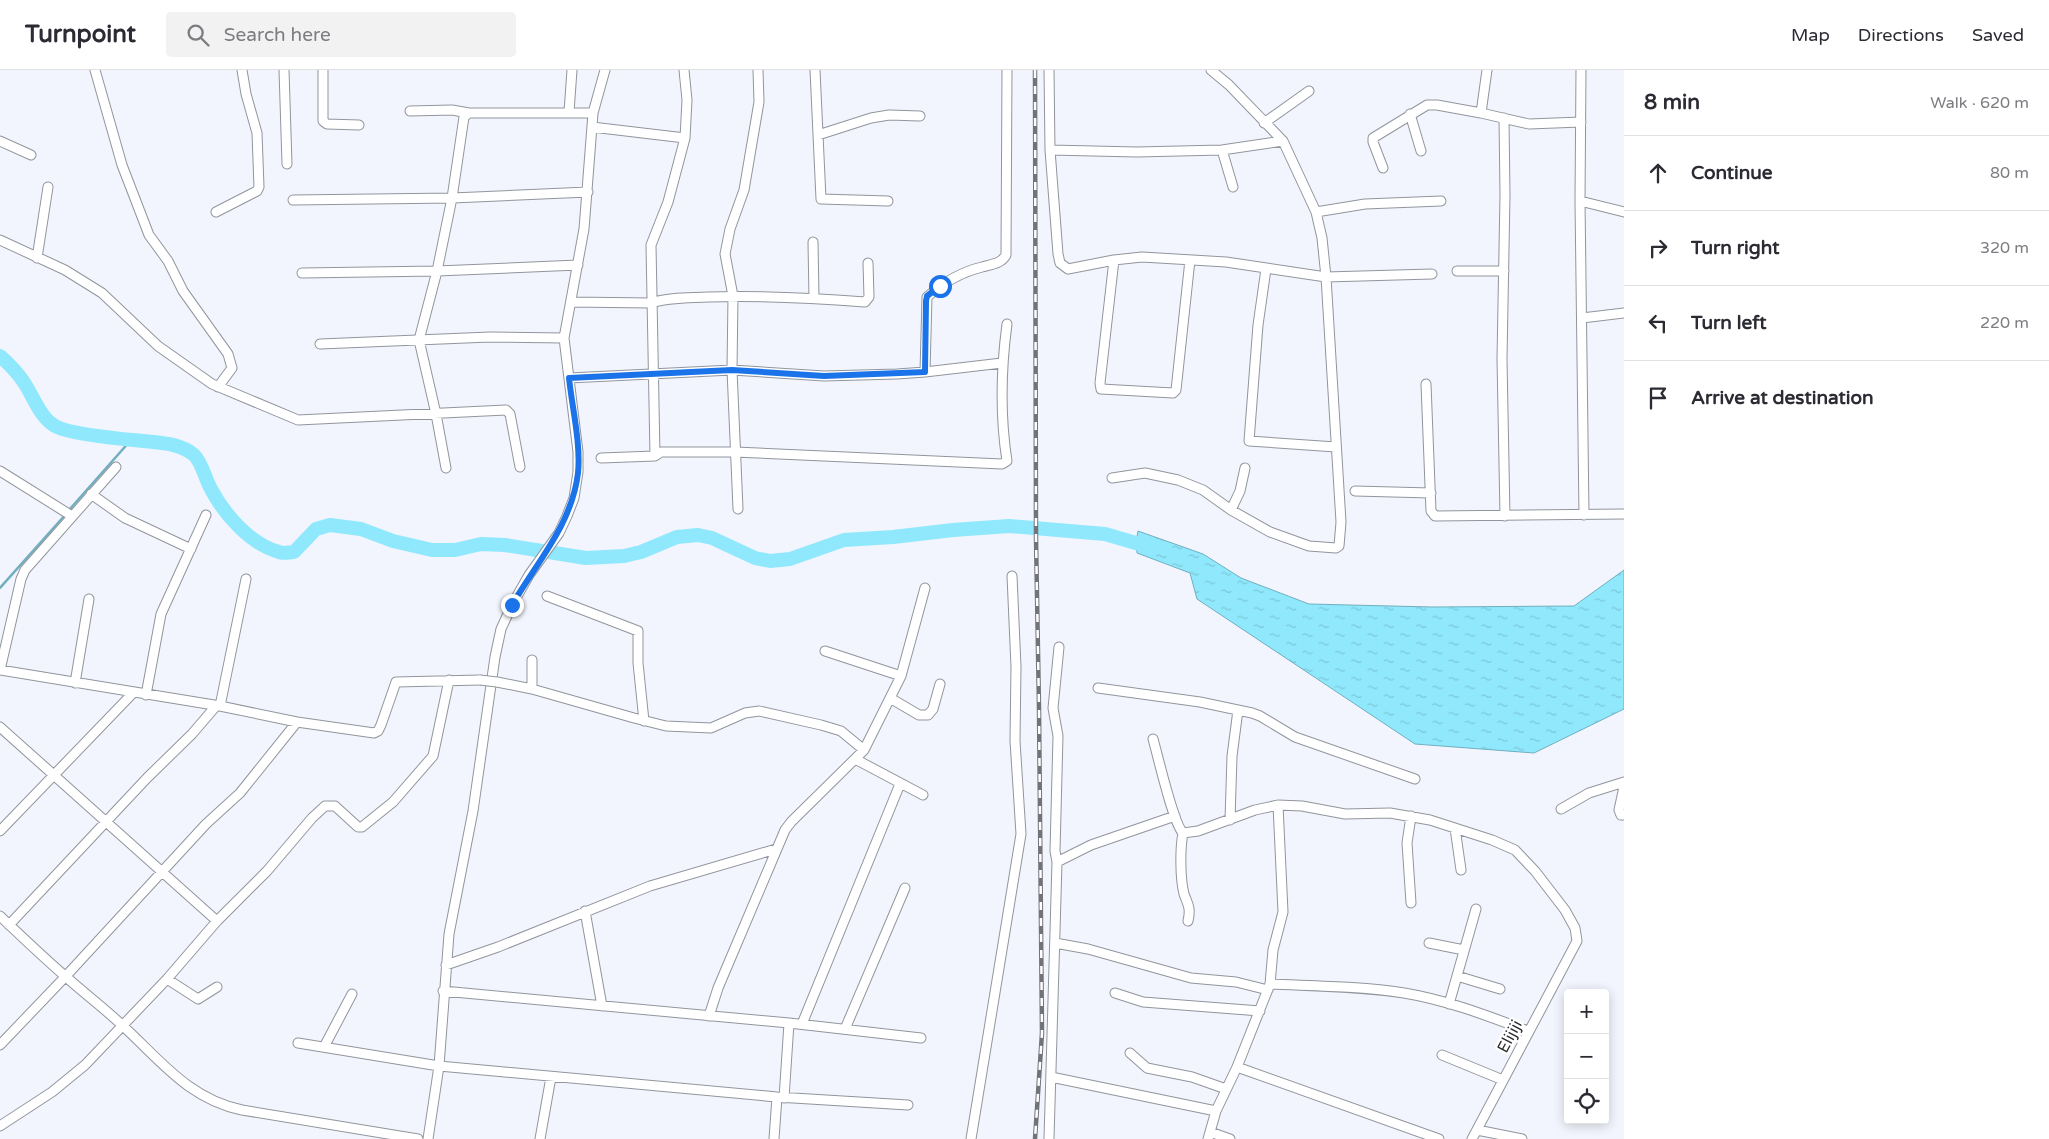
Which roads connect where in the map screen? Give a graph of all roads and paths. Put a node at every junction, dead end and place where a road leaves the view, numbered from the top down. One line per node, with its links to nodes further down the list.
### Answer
1 (95, 70): 79 (street)
2 (242, 70): 46 (street)
3 (284, 70): 36 (street)
4 (324, 70): 26 (street)
5 (572, 70): 17 (street)
6 (605, 70): 19 (street)
7 (684, 70): 29 (street)
8 (758, 70): 63 (street)
9 (814, 70): 28 (street)
10 (1007, 70): 75 (street)
11 (1049, 70): 32 (street)
12 (1211, 70): 25 (street)
13 (1487, 70): 20 (street)
14 (1581, 70): 24 (street)
15 (1310, 92): 25 (street)
16 (410, 111): 18 (street)
17 (569, 112): 18 (street); 19 (street)
18 (469, 113): 41 (street)
19 (593, 113): 27 (street)
20 (1481, 113): 21 (street); 23 (street)
21 (1410, 114): 34 (street); 37 (street)
22 (920, 116): 28 (street)
23 (1504, 118): 24 (street); 59 (street)
24 (1581, 122): 45 (street)
25 (1264, 123): 30 (street)
26 (359, 125)
27 (592, 127): 29 (street); 40 (street)
28 (818, 135): 43 (street)
29 (684, 138): 66 (street)
30 (1283, 140): 33 (street); 47 (street)
31 (0, 142): 35 (street)
32 (1050, 150): 33 (street); 52 (street)
33 (1222, 150): 39 (street)
34 (1421, 150)
35 (31, 155)
36 (287, 164)
37 (1383, 168)
38 (48, 187): 51 (street)
39 (1233, 187)
40 (588, 192): 41 (street); 55 (street)
41 (452, 198): 42 (street); 57 (street)
42 (293, 200)
43 (888, 201)
44 (1441, 201): 47 (street)
45 (1580, 201): 48 (street); 68 (street)
46 (216, 212)
47 (1316, 212): 62 (street)
48 (1624, 212)
49 (0, 240): 51 (street)
50 (814, 242): 64 (street)
51 (36, 258): 79 (street)
52 (1114, 260): 53 (street); 53 (street)
53 (1190, 260): 56 (street)
54 (868, 263): 64 (street)
55 (578, 265): 57 (street); 65 (street)
56 (1266, 269): 62 (street); 81 (street)
57 (437, 271): 60 (street); 71 (street)
58 (1457, 271): 59 (street)
59 (1504, 272): 100 (street)
60 (302, 273)
61 (1432, 274): 62 (street)
62 (1326, 277): 81 (street)
63 (733, 296): 64 (street); 66 (street); 74 (street)
64 (814, 298)
65 (571, 302): 66 (street); 70 (street)
66 (651, 303): 76 (street)
67 (1624, 312): 68 (street)
68 (1582, 318): 99 (street)
69 (1007, 324): 73 (street)
70 (564, 338): 71 (street); 77 (street)
71 (420, 340): 72 (street); 80 (street)
72 (320, 344)
73 (1002, 363): 75 (street); 82 (street)
74 (732, 370): 75 (street); 76 (street); 82 (street)
75 (925, 372)
76 (654, 375): 77 (street); 83 (street)
77 (569, 378): 158 (street)
78 (1426, 384): 92 (street)
79 (218, 387): 80 (street)
80 (436, 414): 86 (street); 87 (street)
81 (1336, 447): 95 (street)
82 (735, 452): 83 (street); 94 (street)
83 (655, 456): 84 (street)
84 (601, 458)
85 (116, 467): 93 (street)
86 (520, 467)
87 (446, 468)
88 (1245, 468): 95 (street)
89 (0, 471): 96 (street)
90 (1112, 478): 95 (street)
91 (1355, 491): 92 (street)
92 (1431, 493): 100 (street)
93 (91, 494): 96 (street); 101 (street)
94 (738, 509)
95 (1231, 510)
96 (70, 514): 112 (street)
97 (1624, 514): 99 (street)
98 (206, 515): 101 (street)
99 (1584, 515): 100 (street)
100 (1505, 516)
101 (191, 549): 117 (street)
102 (1012, 576): 199 (street)
103 (246, 579): 119 (street)
104 (925, 588): 110 (street)
105 (547, 596): 121 (street)
106 (89, 599): 112 (street)
107 (1060, 647): 144 (street)
108 (825, 651): 110 (street)
109 (532, 660): 115 (street)
110 (901, 676): 118 (street)
111 (448, 680): 115 (street, bridge); 122 (street); 153 (street)
112 (75, 683): 116 (street)
113 (940, 684): 118 (street)
114 (1098, 688): 120 (street)
115 (532, 689): 121 (street)
116 (133, 693): 117 (street); 127 (street)
117 (146, 695): 119 (street)
118 (890, 698): 125 (street)
119 (218, 706): 122 (street); 139 (street)
120 (1238, 710): 128 (street); 138 (street)
121 (644, 721): 125 (street)
122 (297, 722): 146 (street)
123 (0, 727): 127 (street)
124 (1153, 738): 136 (street)
125 (864, 750): 126 (street)
126 (855, 759): 130 (street); 143 (street)
127 (54, 776): 139 (street); 141 (street)
128 (1415, 779)
129 (1624, 782): 134 (street)
130 (900, 784): 132 (street); 173 (street)
131 (1624, 787): 135 (street)
132 (923, 795)
133 (1278, 805): 137 (street); 138 (street); 163 (street)
134 (1561, 809)
135 (1624, 815)
136 (1175, 816): 142 (street); 144 (street)
137 (1410, 816): 140 (street); 148 (street)
138 (1230, 820): 142 (street)
139 (106, 823): 146 (street); 154 (street)
140 (1455, 828): 145 (street); 176 (street, Elijiji)
141 (0, 831)
142 (1183, 833): 152 (street)
143 (776, 849): 150 (street); 171 (street)
144 (1057, 862): 155 (street)
145 (1461, 870)
146 (160, 872): 153 (street); 160 (street)
147 (904, 888): 175 (street)
148 (1411, 902)
149 (1476, 909): 157 (street)
150 (586, 912): 158 (street); 169 (street)
151 (0, 916): 154 (street)
152 (1188, 921)
153 (216, 922): 161 (street)
154 (9, 925): 160 (street)
155 (1055, 943): 163 (street); 186 (street)
156 (1429, 943): 157 (street)
157 (1464, 950): 159 (street)
158 (446, 965): 165 (street)
159 (1457, 976): 164 (street); 168 (street)
160 (65, 977): 174 (street); 179 (street)
161 (167, 980): 162 (street); 174 (street)
162 (217, 987)
163 (1269, 987): 168 (street); 170 (street)
164 (1500, 989)
165 (443, 991): 169 (street); 183 (street)
166 (1115, 993): 170 (street)
167 (352, 994): 180 (street)
168 (1449, 1004): 176 (street)
169 (602, 1006): 171 (street)
170 (1260, 1011): 184 (street)
171 (708, 1016): 172 (street)
172 (789, 1023): 173 (street); 189 (street)
173 (802, 1024): 175 (street)
174 (123, 1026): 192 (street); 195 (street)
175 (845, 1029): 177 (street)
176 (1528, 1031): 187 (street, Elijiji)
177 (921, 1038)
178 (298, 1043): 180 (street)
179 (0, 1045)
180 (324, 1047): 183 (street)
181 (1130, 1053): 188 (street)
182 (1442, 1055): 187 (street)
183 (439, 1066): 185 (street); 196 (street)
184 (1236, 1067): 188 (street); 202 (street)
185 (551, 1077): 189 (street); 197 (street)
186 (1051, 1077): 191 (street); 200 (street)
187 (1503, 1080): 193 (street, Elijiji)
188 (1226, 1090): 191 (street)
189 (780, 1098): 190 (street); 198 (street)
190 (908, 1106)
191 (1216, 1111): 194 (street)
192 (0, 1126)
193 (1477, 1130): 203 (street, Elijiji); 204 (street)
194 (1209, 1136): 201 (street)
195 (418, 1139)
196 (428, 1139)
197 (540, 1139)
198 (774, 1139)
199 (971, 1139)
200 (1049, 1139)
201 (1230, 1139)
202 (1440, 1139)
203 (1472, 1139)
204 (1522, 1139)

